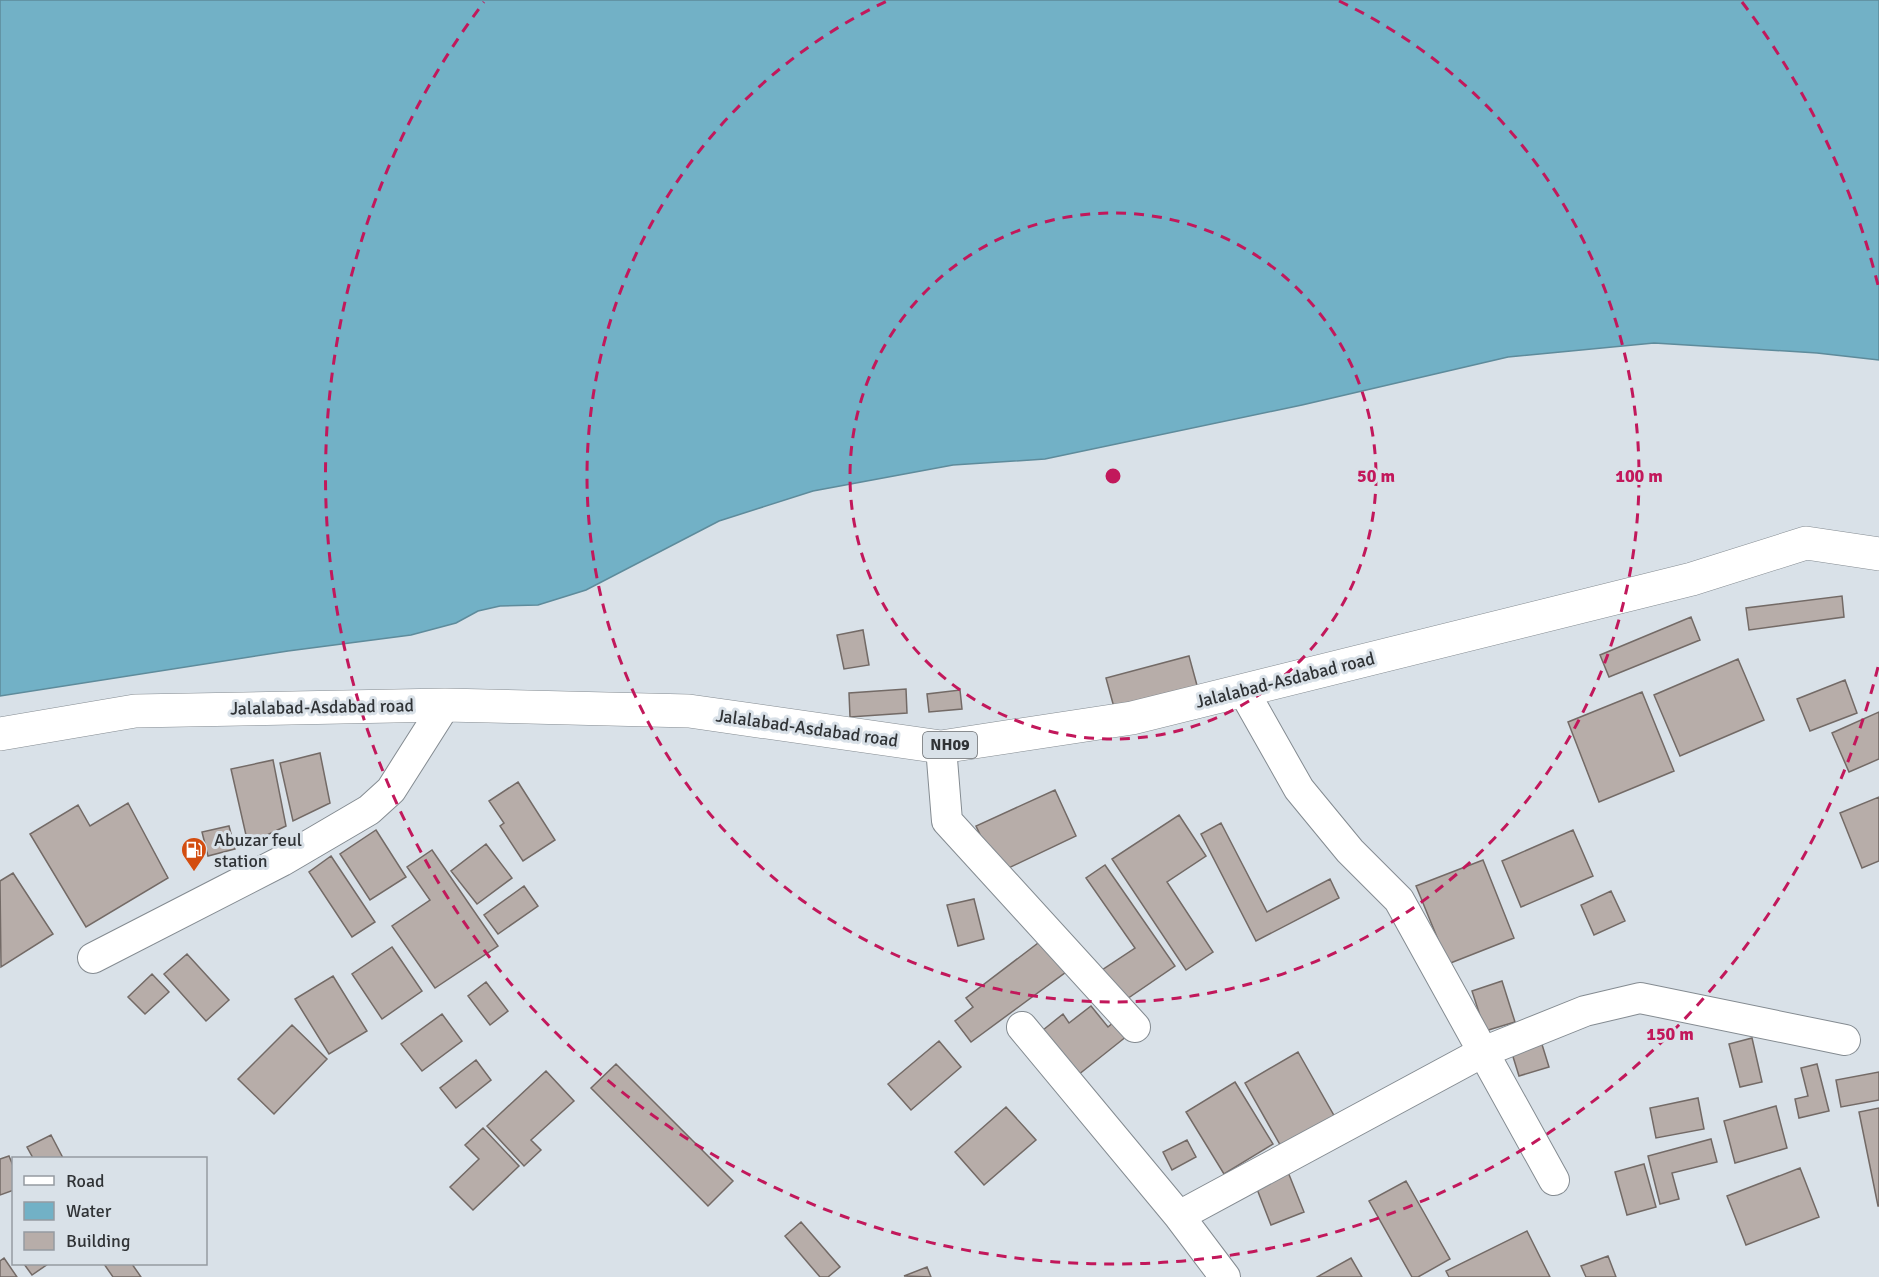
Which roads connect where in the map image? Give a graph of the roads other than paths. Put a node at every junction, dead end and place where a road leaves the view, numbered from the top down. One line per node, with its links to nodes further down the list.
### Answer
1 (1879, 554): 2 (main road, Jalalabad-Asdabad road / NH09)
2 (1243, 690): 5 (main road, Jalalabad-Asdabad road / NH09); 10 (street)
3 (445, 705): 4 (main road, Jalalabad-Asdabad road / NH09); 5 (main road, Jalalabad-Asdabad road / NH09); 6 (street)
4 (0, 734)
5 (941, 747): 8 (street)
6 (93, 958)
7 (1022, 1027): 12 (street)
8 (1135, 1027)
9 (1845, 1040): 10 (street)
10 (1483, 1052): 11 (street); 12 (street)
11 (1554, 1180)
12 (1179, 1216): 13 (street)
13 (1225, 1277)

